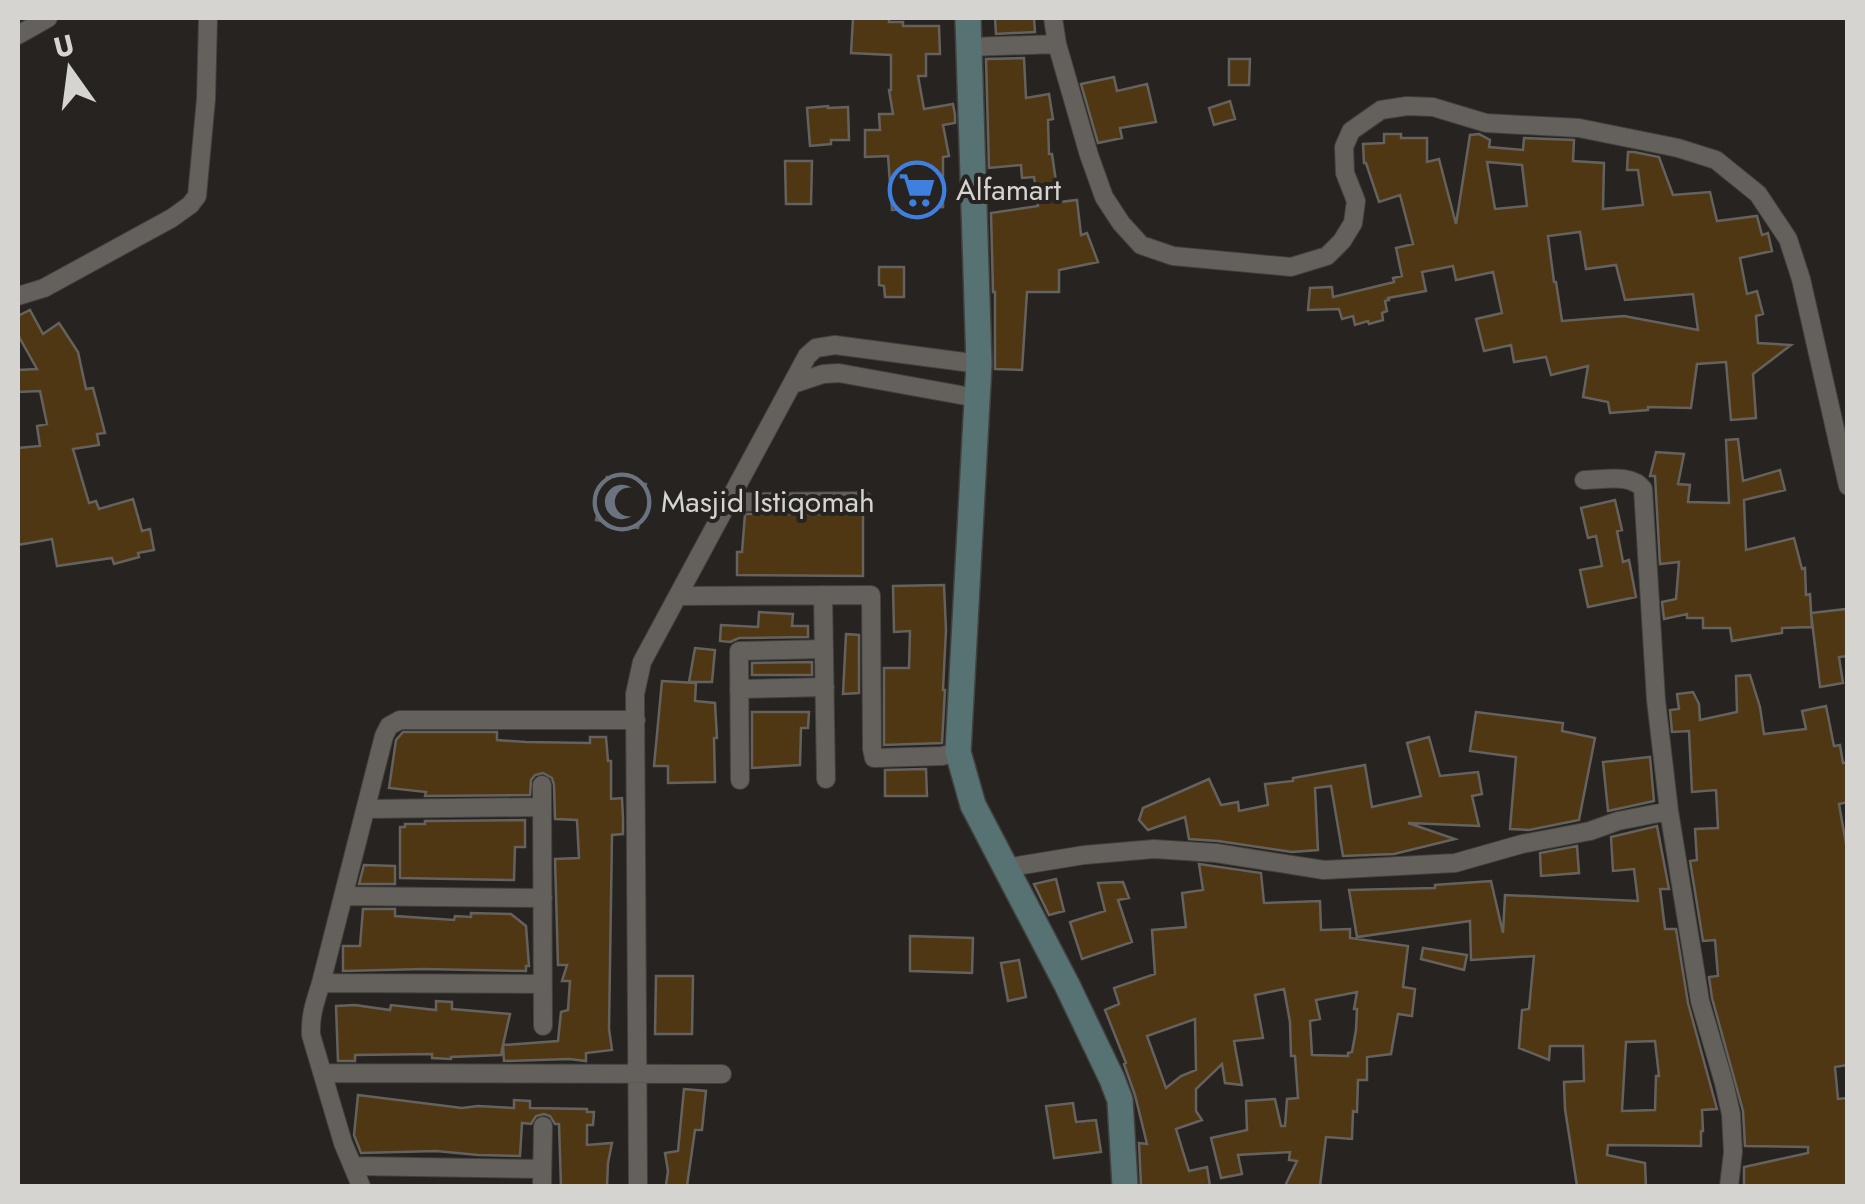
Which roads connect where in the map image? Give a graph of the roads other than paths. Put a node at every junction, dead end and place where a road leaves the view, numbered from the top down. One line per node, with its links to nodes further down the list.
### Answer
1 (48, 18): 5 (street)
2 (208, 18): 8 (street)
3 (968, 18): 7 (street)
4 (1054, 18): 6 (street)
5 (18, 35)
6 (1057, 44): 7 (street); 13 (street)
7 (969, 47): 9 (street)
8 (18, 296)
9 (979, 364): 10 (street); 11 (street)
10 (793, 384): 11 (street); 15 (street)
11 (977, 398): 22 (street)
12 (1584, 480): 28 (street)
13 (1848, 486)
14 (864, 501): 15 (street)
15 (728, 502): 17 (street)
16 (824, 595): 17 (street); 18 (street); 22 (street)
17 (680, 596): 21 (street)
18 (824, 649): 19 (street); 20 (street)
19 (825, 687): 20 (street); 23 (street)
20 (739, 689): 24 (street)
21 (636, 720): 27 (street); 36 (street)
22 (958, 752): 29 (street)
23 (826, 779)
24 (740, 780)
25 (542, 784): 26 (street)
26 (542, 808): 27 (street); 31 (street)
27 (367, 809): 30 (street)
28 (1669, 811): 29 (street); 46 (street)
29 (1005, 868): 45 (street)
30 (344, 896): 31 (street); 32 (street)
31 (543, 898): 33 (street)
32 (321, 984): 33 (street); 35 (street)
33 (543, 984): 34 (street)
34 (543, 1026)
35 (323, 1073): 36 (street); 39 (street)
36 (638, 1074): 37 (street); 44 (street)
37 (722, 1074)
38 (543, 1126): 41 (street)
39 (354, 1166): 40 (street); 42 (street)
40 (456, 1166): 41 (street); 43 (street)
41 (542, 1178)
42 (361, 1186)
43 (456, 1186)
44 (638, 1186)
45 (1125, 1186)
46 (1729, 1186)

